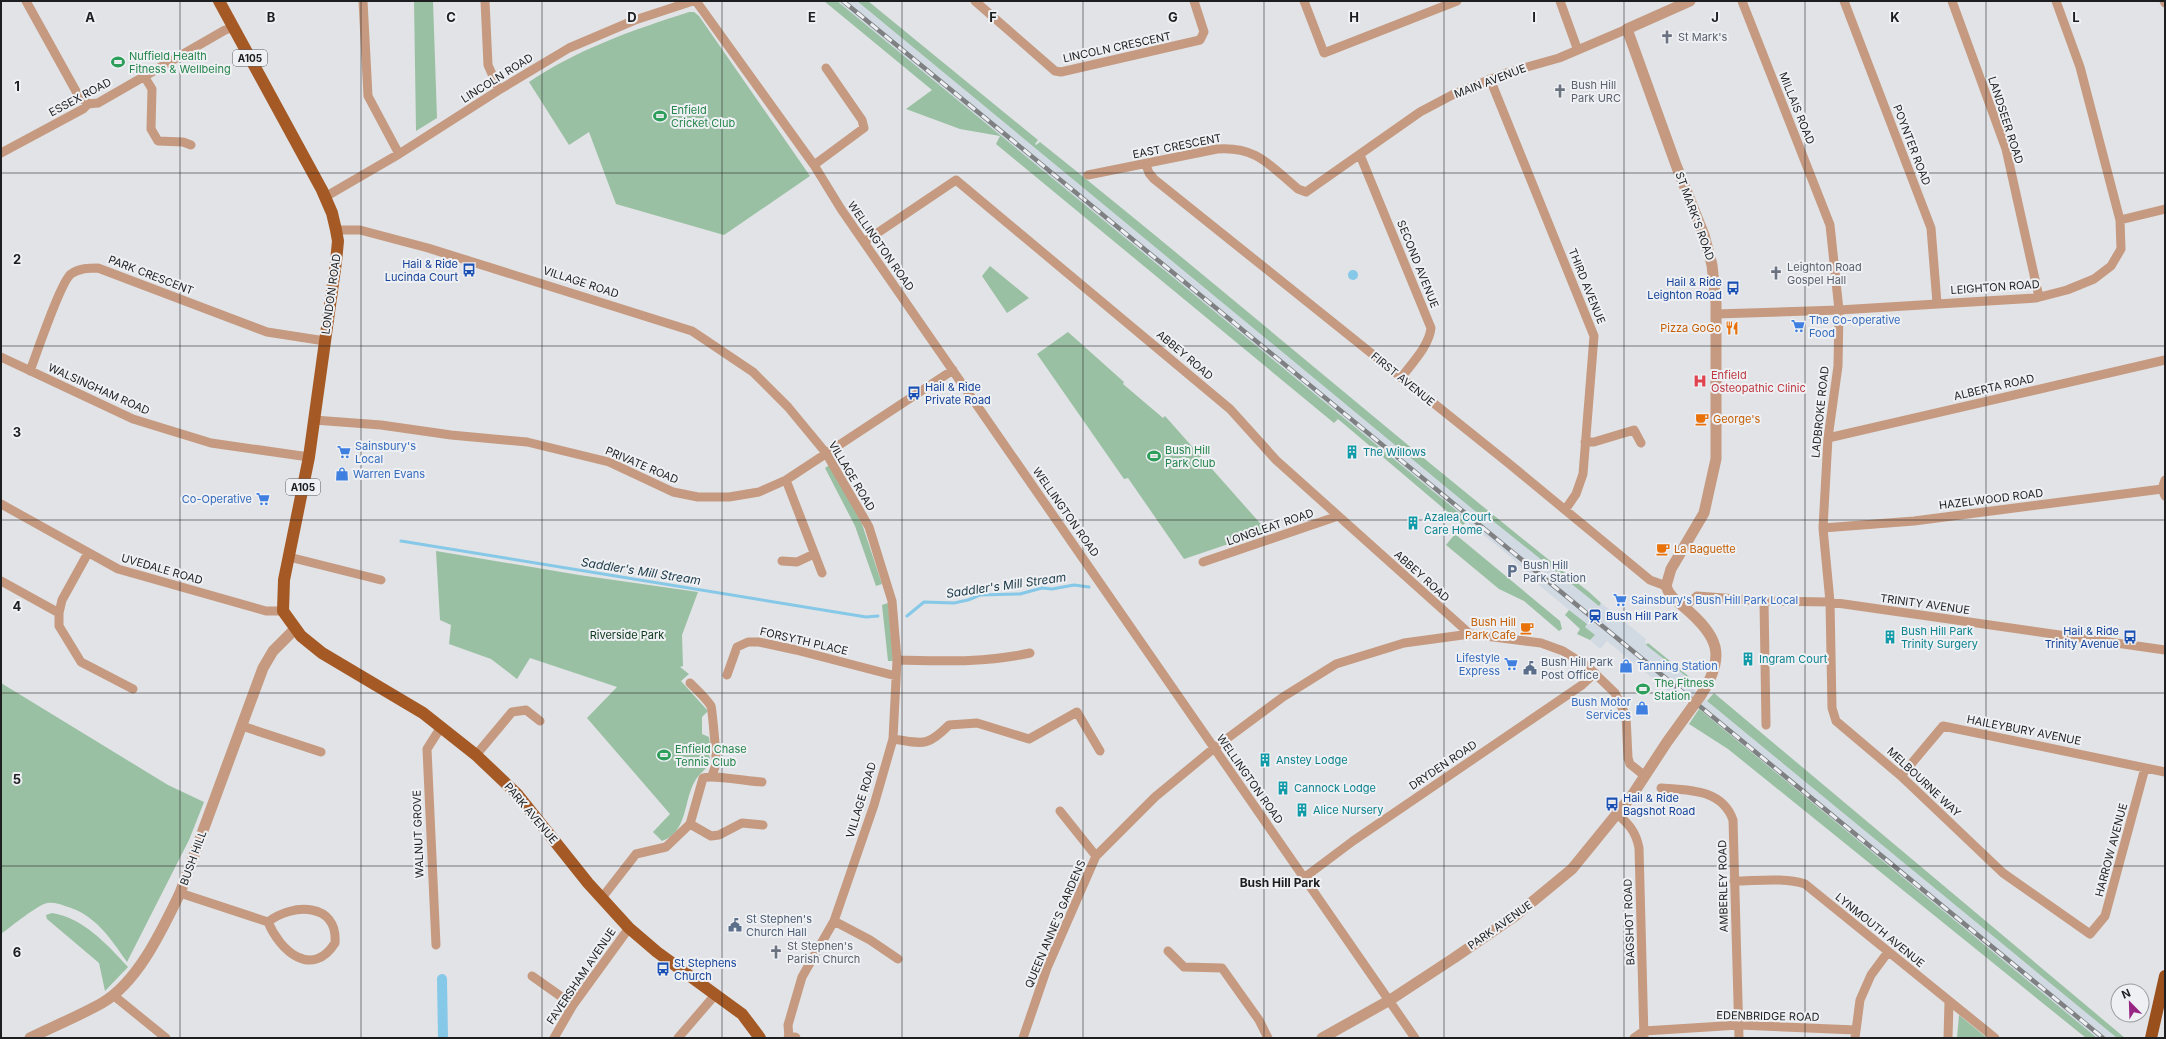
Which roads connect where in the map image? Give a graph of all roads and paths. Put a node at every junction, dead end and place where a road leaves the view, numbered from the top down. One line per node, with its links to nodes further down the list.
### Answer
1 (26, 1): 23 (street)
2 (219, 1): 16 (main road, LONDON ROAD / A105)
3 (363, 1): 26 (street)
4 (486, 1): 22 (street)
5 (694, 1): 22 (street, LINCOLN ROAD); 28 (street, WELLINGTON ROAD)
6 (975, 1): 7 (street, LINCOLN CRESCENT)
7 (1194, 1)
8 (1304, 1): 9 (street)
9 (1457, 1)
10 (1560, 1): 18 (street)
11 (1690, 1): 17 (street, MAIN AVENUE)
12 (1742, 1): 35 (street, MILLAIS ROAD)
13 (1844, 1): 39 (street, POYNTER ROAD)
14 (1952, 1): 38 (street, LANDSEER ROAD)
15 (2056, 1): 34 (street, LEIGHTON ROAD)
16 (233, 28): 20 (street, ESSEX ROAD); 32 (main road, LONDON ROAD / A105)
17 (1627, 29): 18 (street, MAIN AVENUE); 41 (street, ST MARK'S ROAD)
18 (1577, 48): 21 (street, MAIN AVENUE)
19 (826, 68): 28 (street)
20 (144, 76): 23 (street, ESSEX ROAD); 24 (street)
21 (1490, 79): 27 (street, MAIN AVENUE); 50 (street, THIRD AVENUE)
22 (499, 90): 26 (street, LINCOLN ROAD)
23 (88, 104): 25 (street, ESSEX ROAD)
24 (192, 145)
25 (1, 153)
26 (400, 154): 32 (street, LINCOLN ROAD)
27 (1360, 155): 31 (street, MAIN AVENUE); 47 (street, SECOND AVENUE)
28 (814, 165): 37 (street, WELLINGTON ROAD)
29 (1146, 165): 30 (street, EAST CRESCENT); 31 (street, EAST CRESCENT); 47 (street, FIRST AVENUE)
30 (1088, 175)
31 (1306, 192)
32 (325, 197): 36 (main road, LONDON ROAD / A105)
33 (2165, 209): 34 (street)
34 (2120, 220): 38 (street, LEIGHTON ROAD)
35 (1830, 225): 40 (street, LADBROKE ROAD)
36 (336, 230): 42 (main road, LONDON ROAD / A105); 52 (street, VILLAGE ROAD)
37 (864, 242): 45 (street, WELLINGTON ROAD); 58 (street, ABBEY ROAD)
38 (2039, 297): 39 (street, LEIGHTON ROAD)
39 (1937, 303): 40 (street, LEIGHTON ROAD)
40 (1839, 310): 41 (street, LEIGHTON ROAD); 49 (street, LADBROKE ROAD)
41 (1716, 314): 68 (street, ST MARK'S ROAD)
42 (325, 341): 46 (street, PARK CRESCENT); 48 (main road, LONDON ROAD / A105)
43 (1, 357): 46 (street, WALSINGHAM ROAD)
44 (2165, 360): 49 (street, ALBERTA ROAD)
45 (953, 370): 52 (street, PRIVATE ROAD); 89 (street, WELLINGTON ROAD)
46 (30, 371): 53 (street, WALSINGHAM ROAD)
47 (1401, 378): 57 (street, FIRST AVENUE)
48 (314, 420): 53 (main road, LONDON ROAD / A105); 54 (street, PRIVATE ROAD)
49 (1828, 438): 59 (street, LADBROKE ROAD)
50 (1585, 442): 51 (street); 57 (street, THIRD AVENUE)
51 (1641, 443)
52 (826, 453): 54 (street, PRIVATE ROAD); 78 (street, VILLAGE ROAD)
53 (309, 457): 62 (main road, LONDON ROAD / A105)
54 (786, 480): 61 (street)
55 (2164, 488): 59 (street, HAZELWOOD ROAD)
56 (1, 504): 60 (street, UVEDALE ROAD)
57 (1565, 510): 68 (street, FIRST AVENUE)
58 (1338, 516): 64 (street, LONGLEAT ROAD); 75 (street, ABBEY ROAD)
59 (1823, 528): 70 (street, LADBROKE ROAD)
60 (88, 553): 72 (street, UVEDALE ROAD); 73 (street)
61 (814, 554): 63 (street); 65 (street)
62 (289, 557): 66 (street); 72 (main road, LONDON ROAD / A105)
63 (782, 561)
64 (1208, 563)
65 (822, 573)
66 (381, 580)
67 (1, 581): 73 (street)
68 (1666, 586): 71 (street, FIRST AVENUE)
69 (1764, 601): 70 (street, TRINITY AVENUE); 71 (street, TRINITY AVENUE); 85 (street)
70 (1830, 602): 76 (street, TRINITY AVENUE); 97 (street, MELBOURNE WAY)
71 (1684, 607): 96 (street, FIRST AVENUE, bridge)
72 (283, 612): 74 (main road, PARK AVENUE)
73 (59, 613): 83 (street)
74 (295, 629): 86 (street, BUSH HILL); 87 (main road, PARK AVENUE)
75 (1470, 634): 79 (street, QUEEN ANNE'S GARDENS); 89 (street, QUEEN ANNE'S GARDENS)
76 (2165, 650)
77 (1030, 653): 78 (street)
78 (897, 660): 81 (street, VILLAGE ROAD)
79 (1596, 673): 96 (street, QUEEN ANNE'S GARDENS); 105 (street, DRYDEN ROAD)
80 (727, 675): 81 (street, FORSYTH PLACE)
81 (896, 676): 88 (street, VILLAGE ROAD)
82 (690, 682): 95 (street)
83 (133, 689)
84 (540, 721): 92 (street)
85 (1766, 724)
86 (242, 726): 91 (street); 107 (street, BUSH HILL)
87 (441, 726): 92 (main road, PARK AVENUE); 113 (street, WALNUT GROVE)
88 (893, 739): 90 (street); 109 (street, VILLAGE ROAD)
89 (1214, 749): 104 (street, QUEEN ANNE'S GARDENS); 105 (street, WELLINGTON ROAD)
90 (1100, 751)
91 (321, 752)
92 (476, 755): 108 (main road, PARK AVENUE)
93 (2145, 768): 94 (street, HAILEYBURY AVENUE); 97 (street, HAILEYBURY AVENUE); 112 (street, HARROW AVENUE)
94 (2165, 772)
95 (712, 776): 98 (street); 102 (street)
96 (1645, 776): 101 (street, PARK AVENUE)
97 (1901, 776): 112 (street, MELBOURNE WAY)
98 (762, 782)
99 (1661, 788): 106 (street, AMBERLEY ROAD)
100 (1060, 811): 104 (street)
101 (1617, 814): 121 (street, PARK AVENUE); 125 (street, BAGSHOT ROAD)
102 (690, 824): 103 (street); 108 (street)
103 (763, 825)
104 (1096, 856): 134 (street, QUEEN ANNE'S GARDENS)
105 (1305, 877): 121 (street, WELLINGTON ROAD)
106 (1734, 881): 115 (street, LYNMOUTH AVENUE); 124 (street, AMBERLEY ROAD)
107 (180, 893): 110 (street); 119 (street, BUSH HILL)
108 (602, 899): 111 (main road, PARK AVENUE)
109 (834, 921): 116 (street); 132 (street, VILLAGE ROAD)
110 (268, 922): 110 (street)
111 (628, 928): 120 (main road, PARK AVENUE); 123 (street, FAVERSHAM AVENUE)
112 (2090, 934)
113 (436, 945)
114 (1168, 951): 135 (street)
115 (1888, 952): 122 (street, LYNMOUTH AVENUE); 126 (street)
116 (898, 959)
117 (532, 976): 123 (street)
118 (2165, 976): 142 (highway)
119 (113, 995): 127 (street, BUSH HILL); 128 (street)
120 (715, 995): 130 (street); 131 (main road, PARK AVENUE)
121 (1390, 1000): 136 (street, PARK AVENUE); 137 (street, WELLINGTON ROAD)
122 (1949, 1002): 140 (street); 141 (street, LYNMOUTH AVENUE)
123 (573, 1005): 129 (street, FAVERSHAM AVENUE)
124 (1739, 1025): 125 (street, EDENBRIDGE ROAD); 126 (street, EDENBRIDGE ROAD); 139 (street, AMBERLEY ROAD)
125 (1644, 1034): 138 (street)
126 (1855, 1034)
127 (30, 1038)
128 (166, 1038)
129 (554, 1038)
130 (678, 1038)
131 (760, 1038)
132 (789, 1038): 133 (street)
133 (795, 1038)
134 (1023, 1038)
135 (1268, 1038)
136 (1322, 1038)
137 (1415, 1038)
138 (1634, 1038)
139 (1739, 1038)
140 (1948, 1038)
141 (1995, 1038)
142 (2151, 1038)

